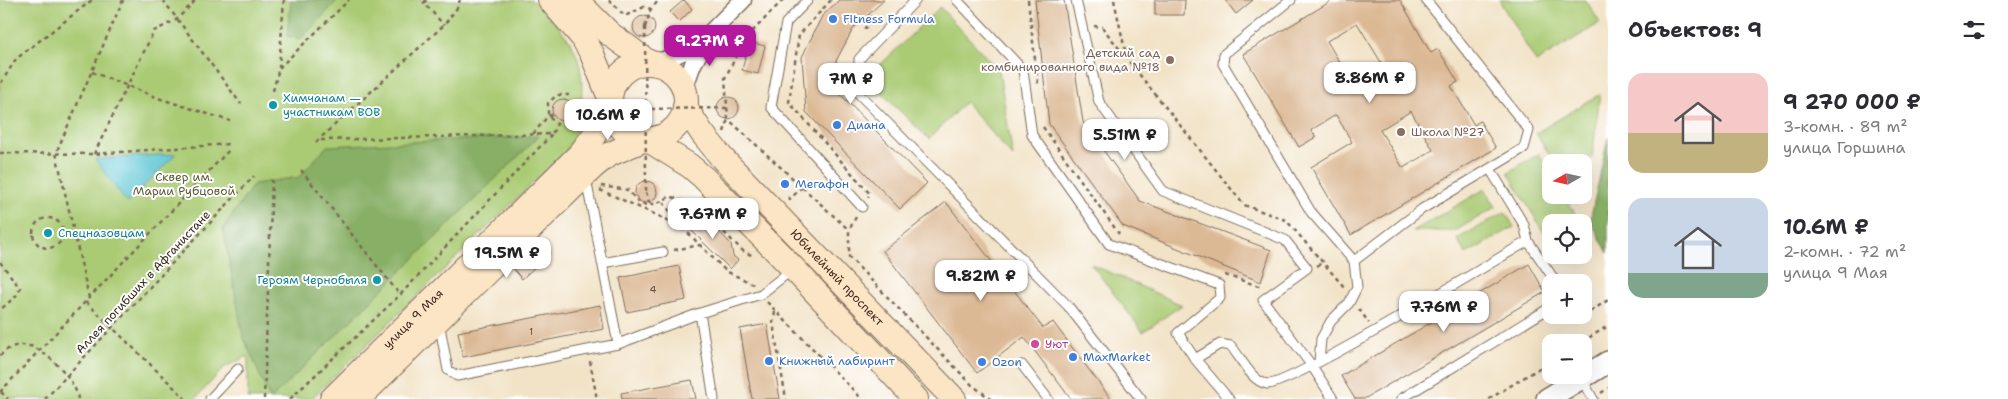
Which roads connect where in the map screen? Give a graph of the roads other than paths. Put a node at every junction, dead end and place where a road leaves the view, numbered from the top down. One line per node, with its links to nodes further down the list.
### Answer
1 (550, 0): 13 (main road, Юбилейный проспект)
2 (916, 0): 43 (lane)
3 (957, 0): 28 (lane)
4 (1076, 0): 30 (lane)
5 (1291, 0): 20 (lane)
6 (1426, 0): 15 (lane)
7 (579, 1): 11 (main road, Юбилейный проспект)
8 (740, 1): 10 (street)
9 (806, 1): 17 (lane)
10 (710, 33): 11 (street); 12 (street)
11 (652, 63): 12 (main road, Юбилейный проспект); 13 (main road)
12 (685, 98): 14 (main road); 41 (main road, Юбилейный проспект)
13 (610, 101): 14 (main road, Юбилейный проспект); 37 (main road, улица 9 Мая)
14 (646, 139): 22 (main road, Юбилейный проспект); 26 (main road, улица 9 Мая)
15 (1490, 169): 18 (lane); 20 (lane)
16 (587, 184): 21 (lane)
17 (862, 207)
18 (1528, 241): 23 (lane); 30 (lane)
19 (663, 252): 21 (lane)
20 (1354, 261): 30 (lane)
21 (602, 263): 27 (lane)
22 (794, 269): 24 (lane); 40 (main road, Юбилейный проспект)
23 (1551, 274)
24 (700, 313): 27 (lane); 39 (lane)
25 (1542, 313): 46 (lane)
26 (438, 320): 27 (lane); 38 (main road, улица 9 Мая)
27 (618, 344)
28 (1195, 359): 30 (lane); 44 (lane)
29 (1608, 362): 33 (street)
30 (1316, 364): 45 (lane)
31 (1022, 365): 42 (lane)
32 (238, 369): 36 (lane)
33 (1592, 371)
34 (1572, 384): 47 (street)
35 (1584, 384): 48 (lane)
36 (210, 399)
37 (332, 399)
38 (358, 399)
39 (714, 399)
40 (916, 399)
41 (954, 399)
42 (1048, 399)
43 (1141, 399)
44 (1229, 399)
45 (1333, 399)
46 (1401, 399)
47 (1548, 399)
48 (1593, 399)

